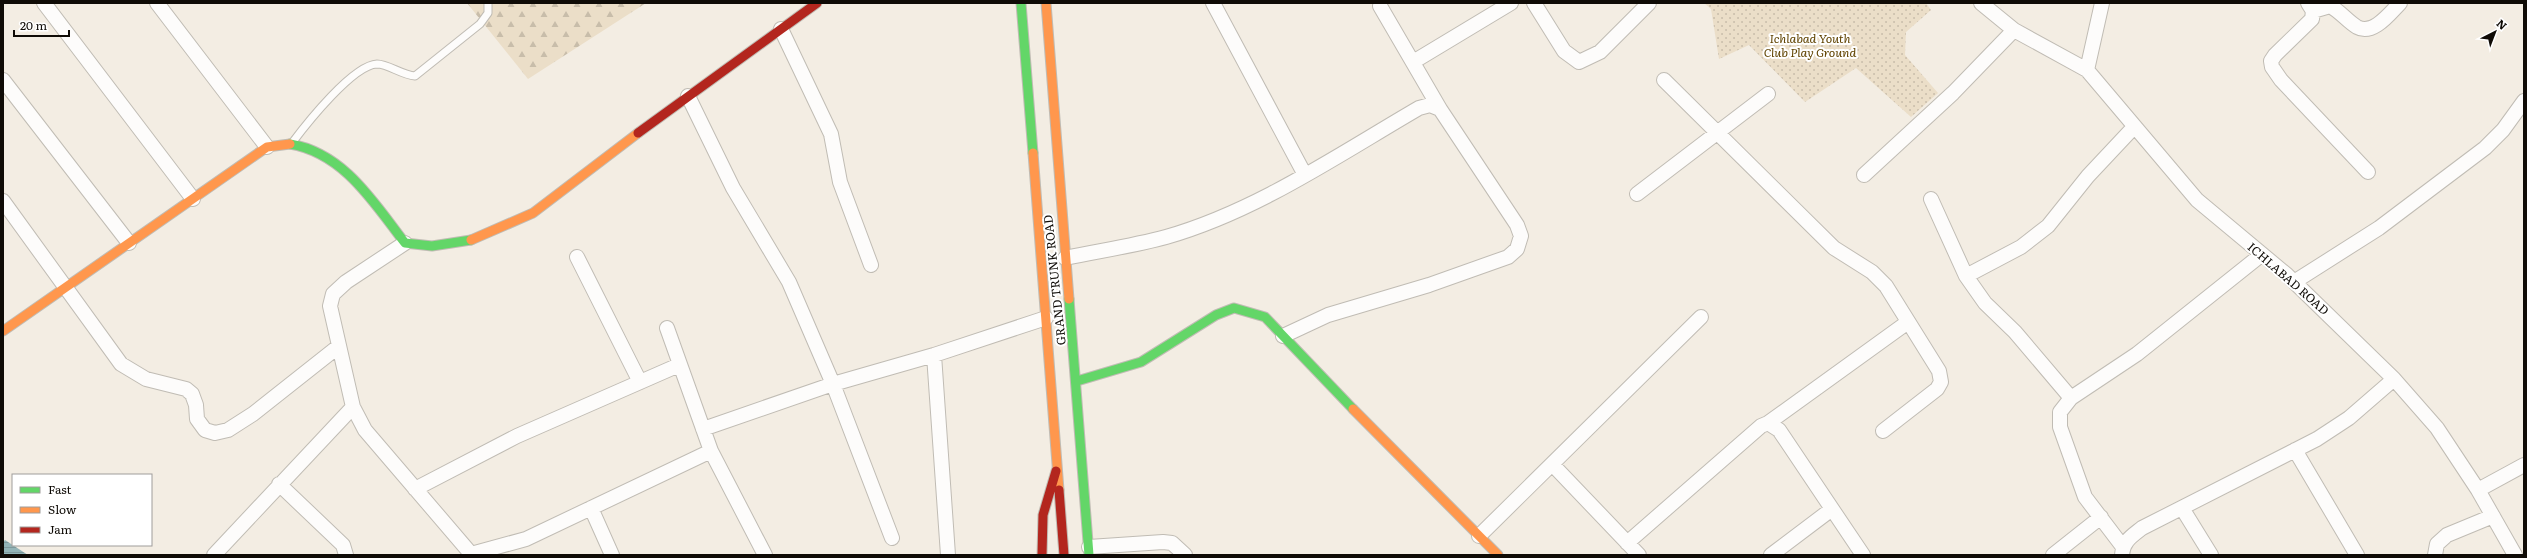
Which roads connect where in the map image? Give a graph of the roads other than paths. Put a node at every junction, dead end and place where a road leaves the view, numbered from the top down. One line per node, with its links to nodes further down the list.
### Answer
1 (44, 3): 34 (street)
2 (157, 3): 29 (street)
3 (488, 3): 28 (lane)
4 (817, 3): 16 (main road)
5 (1021, 3): 47 (main road, GRAND TRUNK ROAD)
6 (1046, 3): 41 (main road, GRAND TRUNK ROAD)
7 (1213, 3): 31 (street)
8 (1511, 3): 18 (street)
9 (1534, 3): 10 (street)
10 (1649, 3)
11 (1981, 3): 17 (street)
12 (2102, 3): 19 (street)
13 (2400, 3): 15 (street)
14 (1380, 6): 18 (street)
15 (2310, 7): 30 (street)
16 (781, 29): 23 (main road); 42 (street)
17 (2014, 30): 19 (street); 32 (street)
18 (1413, 62): 25 (street)
19 (2087, 70): 26 (street, ICHLABAD ROAD)
20 (3, 80): 38 (street)
21 (1664, 80): 27 (street)
22 (1768, 94): 27 (street)
23 (688, 96): 37 (main road); 58 (street)
24 (2524, 101): 44 (street)
25 (1440, 109): 31 (street); 51 (street)
26 (2134, 126): 39 (street, ICHLABAD ROAD); 43 (street)
27 (1718, 134): 33 (street); 48 (street)
28 (291, 144): 29 (main road); 37 (main road)
29 (267, 147): 34 (main road)
30 (2368, 172)
31 (1305, 175): 41 (street)
32 (1864, 175)
33 (1637, 194)
34 (193, 198): 38 (main road)
35 (1931, 199): 43 (street)
36 (3, 201): 45 (street)
37 (405, 242): 52 (street)
38 (129, 243): 45 (main road)
39 (2261, 255): 44 (street, ICHLABAD ROAD); 59 (street)
40 (577, 257): 57 (street)
41 (1065, 258): 56 (main road, GRAND TRUNK ROAD)
42 (871, 265)
43 (1966, 276): 59 (street)
44 (2294, 282): 55 (street, ICHLABAD ROAD)
45 (64, 288): 50 (main road); 52 (street)
46 (1701, 317): 66 (street)
47 (1046, 318): 53 (street); 68 (main road, GRAND TRUNK ROAD)
48 (1908, 322): 61 (street); 63 (street)
49 (667, 328): 54 (street)
50 (3, 331)
51 (1283, 336): 56 (main road); 77 (main road)
52 (339, 346): 60 (street)
53 (934, 355): 58 (street); 87 (street)
54 (678, 365): 57 (street); 62 (street)
55 (2394, 379): 64 (street); 71 (street, ICHLABAD ROAD)
56 (1077, 381): 80 (main road, GRAND TRUNK ROAD)
57 (640, 382): 70 (street)
58 (833, 384): 62 (street); 78 (street)
59 (2071, 398): 76 (street)
60 (353, 407): 69 (street); 70 (street)
61 (1768, 423): 74 (street); 79 (street)
62 (703, 429): 65 (street)
63 (1883, 431)
64 (2295, 450): 73 (street); 97 (street)
65 (711, 451): 72 (street); 86 (street)
66 (1552, 464): 77 (street); 79 (street)
67 (2524, 465): 71 (street)
68 (1058, 466): 88 (main road); 89 (main road, GRAND TRUNK ROAD)
69 (279, 484): 83 (street); 84 (street)
70 (415, 489): 82 (street)
71 (2478, 490): 75 (street, ICHLABAD ROAD)
72 (591, 508): 82 (street); 85 (street)
73 (2182, 508): 81 (street); 96 (street)
74 (1832, 509): 93 (street); 94 (street)
75 (2493, 516): 98 (street); 99 (street, ICHLABAD ROAD)
76 (2100, 517): 81 (street); 95 (street)
77 (1479, 536): 91 (main road)
78 (892, 538)
79 (1627, 543): 92 (street)
80 (1089, 551): 90 (street)
81 (2123, 551)
82 (472, 554)
83 (214, 555)
84 (346, 555)
85 (612, 555)
86 (765, 555)
87 (948, 555)
88 (1042, 555)
89 (1064, 555)
90 (1185, 555)
91 (1498, 555)
92 (1639, 555)
93 (1771, 555)
94 (1863, 555)
95 (2052, 555)
96 (2211, 555)
97 (2357, 555)
98 (2435, 555)
99 (2515, 555)

